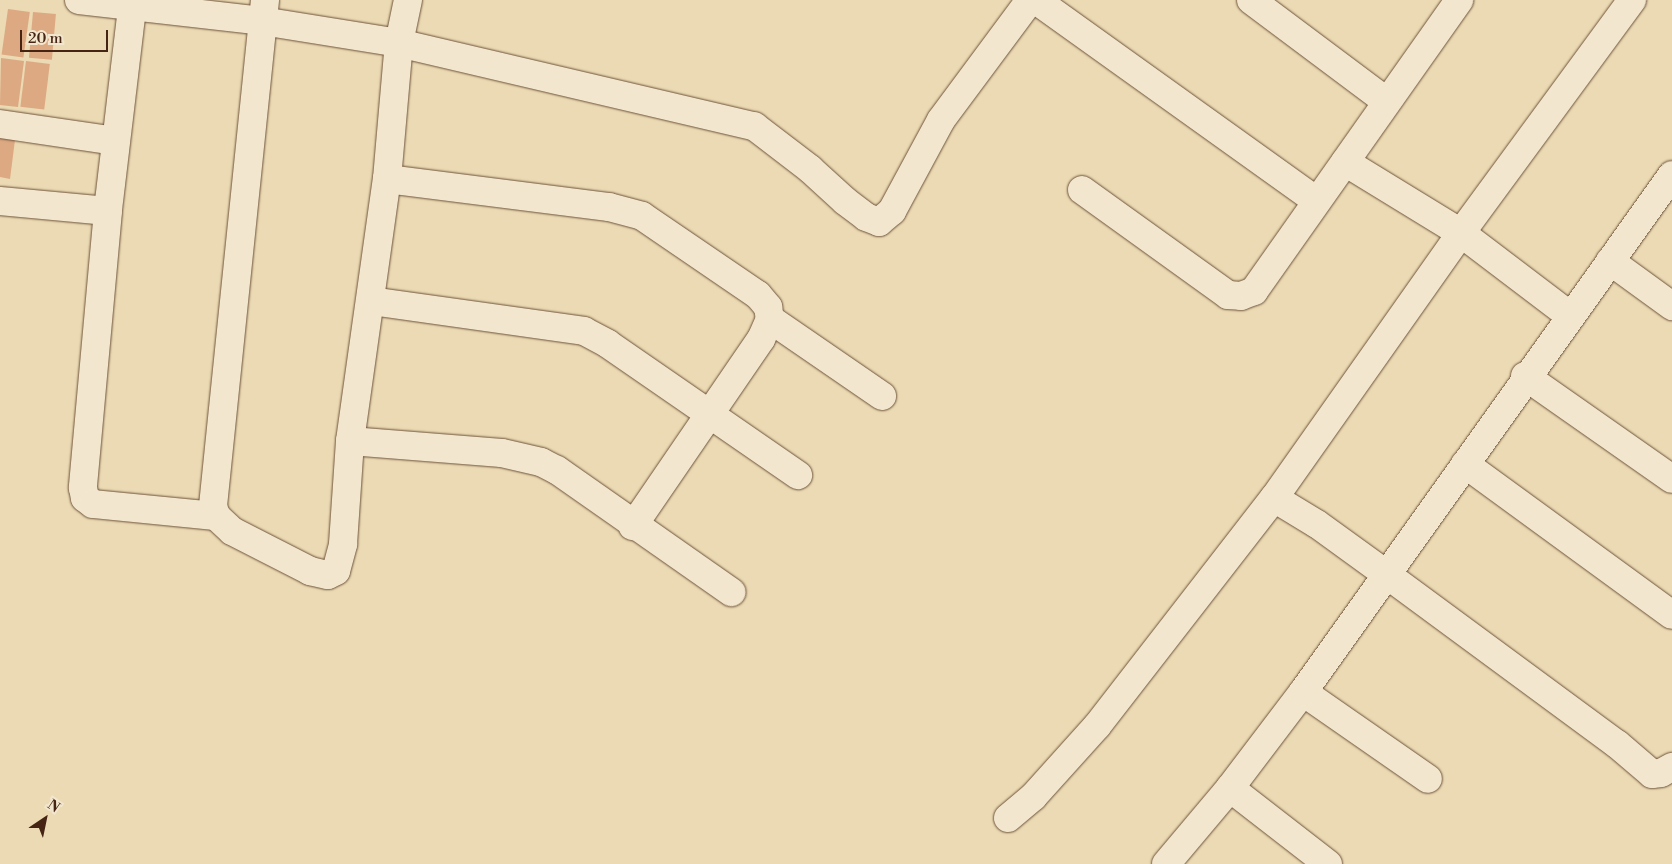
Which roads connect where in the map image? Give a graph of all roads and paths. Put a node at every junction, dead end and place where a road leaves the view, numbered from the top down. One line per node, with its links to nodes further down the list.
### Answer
1 (79, 0): 8 (street)
2 (408, 0): 10 (street)
3 (1030, 0): 10 (street)
4 (1036, 0): 19 (street)
5 (1251, 0): 11 (street)
6 (1459, 0): 11 (street)
7 (1632, 0): 21 (street)
8 (132, 3): 9 (street); 13 (street)
9 (264, 10): 10 (street); 35 (street)
10 (399, 43): 16 (street)
11 (1386, 101): 14 (street)
12 (0, 124): 13 (street)
13 (116, 141): 20 (street)
14 (1345, 162): 19 (street); 21 (street)
15 (1672, 175): 22 (street)
16 (387, 179): 23 (street); 26 (street)
17 (1082, 190): 19 (street)
18 (0, 201): 20 (street)
19 (1317, 201)
20 (108, 211): 35 (street)
21 (1461, 233): 25 (street); 34 (street)
22 (1610, 261): 24 (street); 25 (street)
23 (371, 301): 29 (street); 30 (street)
24 (1672, 306)
25 (1569, 315): 27 (street)
26 (770, 319): 28 (street); 29 (street)
27 (1525, 376): 31 (street); 33 (street)
28 (882, 396)
29 (708, 415): 32 (street); 36 (street)
30 (350, 441): 35 (street); 36 (street)
31 (1465, 464): 37 (street); 39 (street)
32 (798, 475)
33 (1672, 479)
34 (1274, 498): 37 (street); 44 (street)
35 (216, 516)
36 (634, 526): 38 (street)
37 (1386, 574): 40 (street); 41 (street)
38 (731, 592)
39 (1672, 615)
40 (1303, 692): 42 (street); 43 (street)
41 (1672, 767)
42 (1428, 779)
43 (1230, 788): 45 (street); 46 (street)
44 (1008, 818)
45 (1166, 864)
46 (1328, 864)

